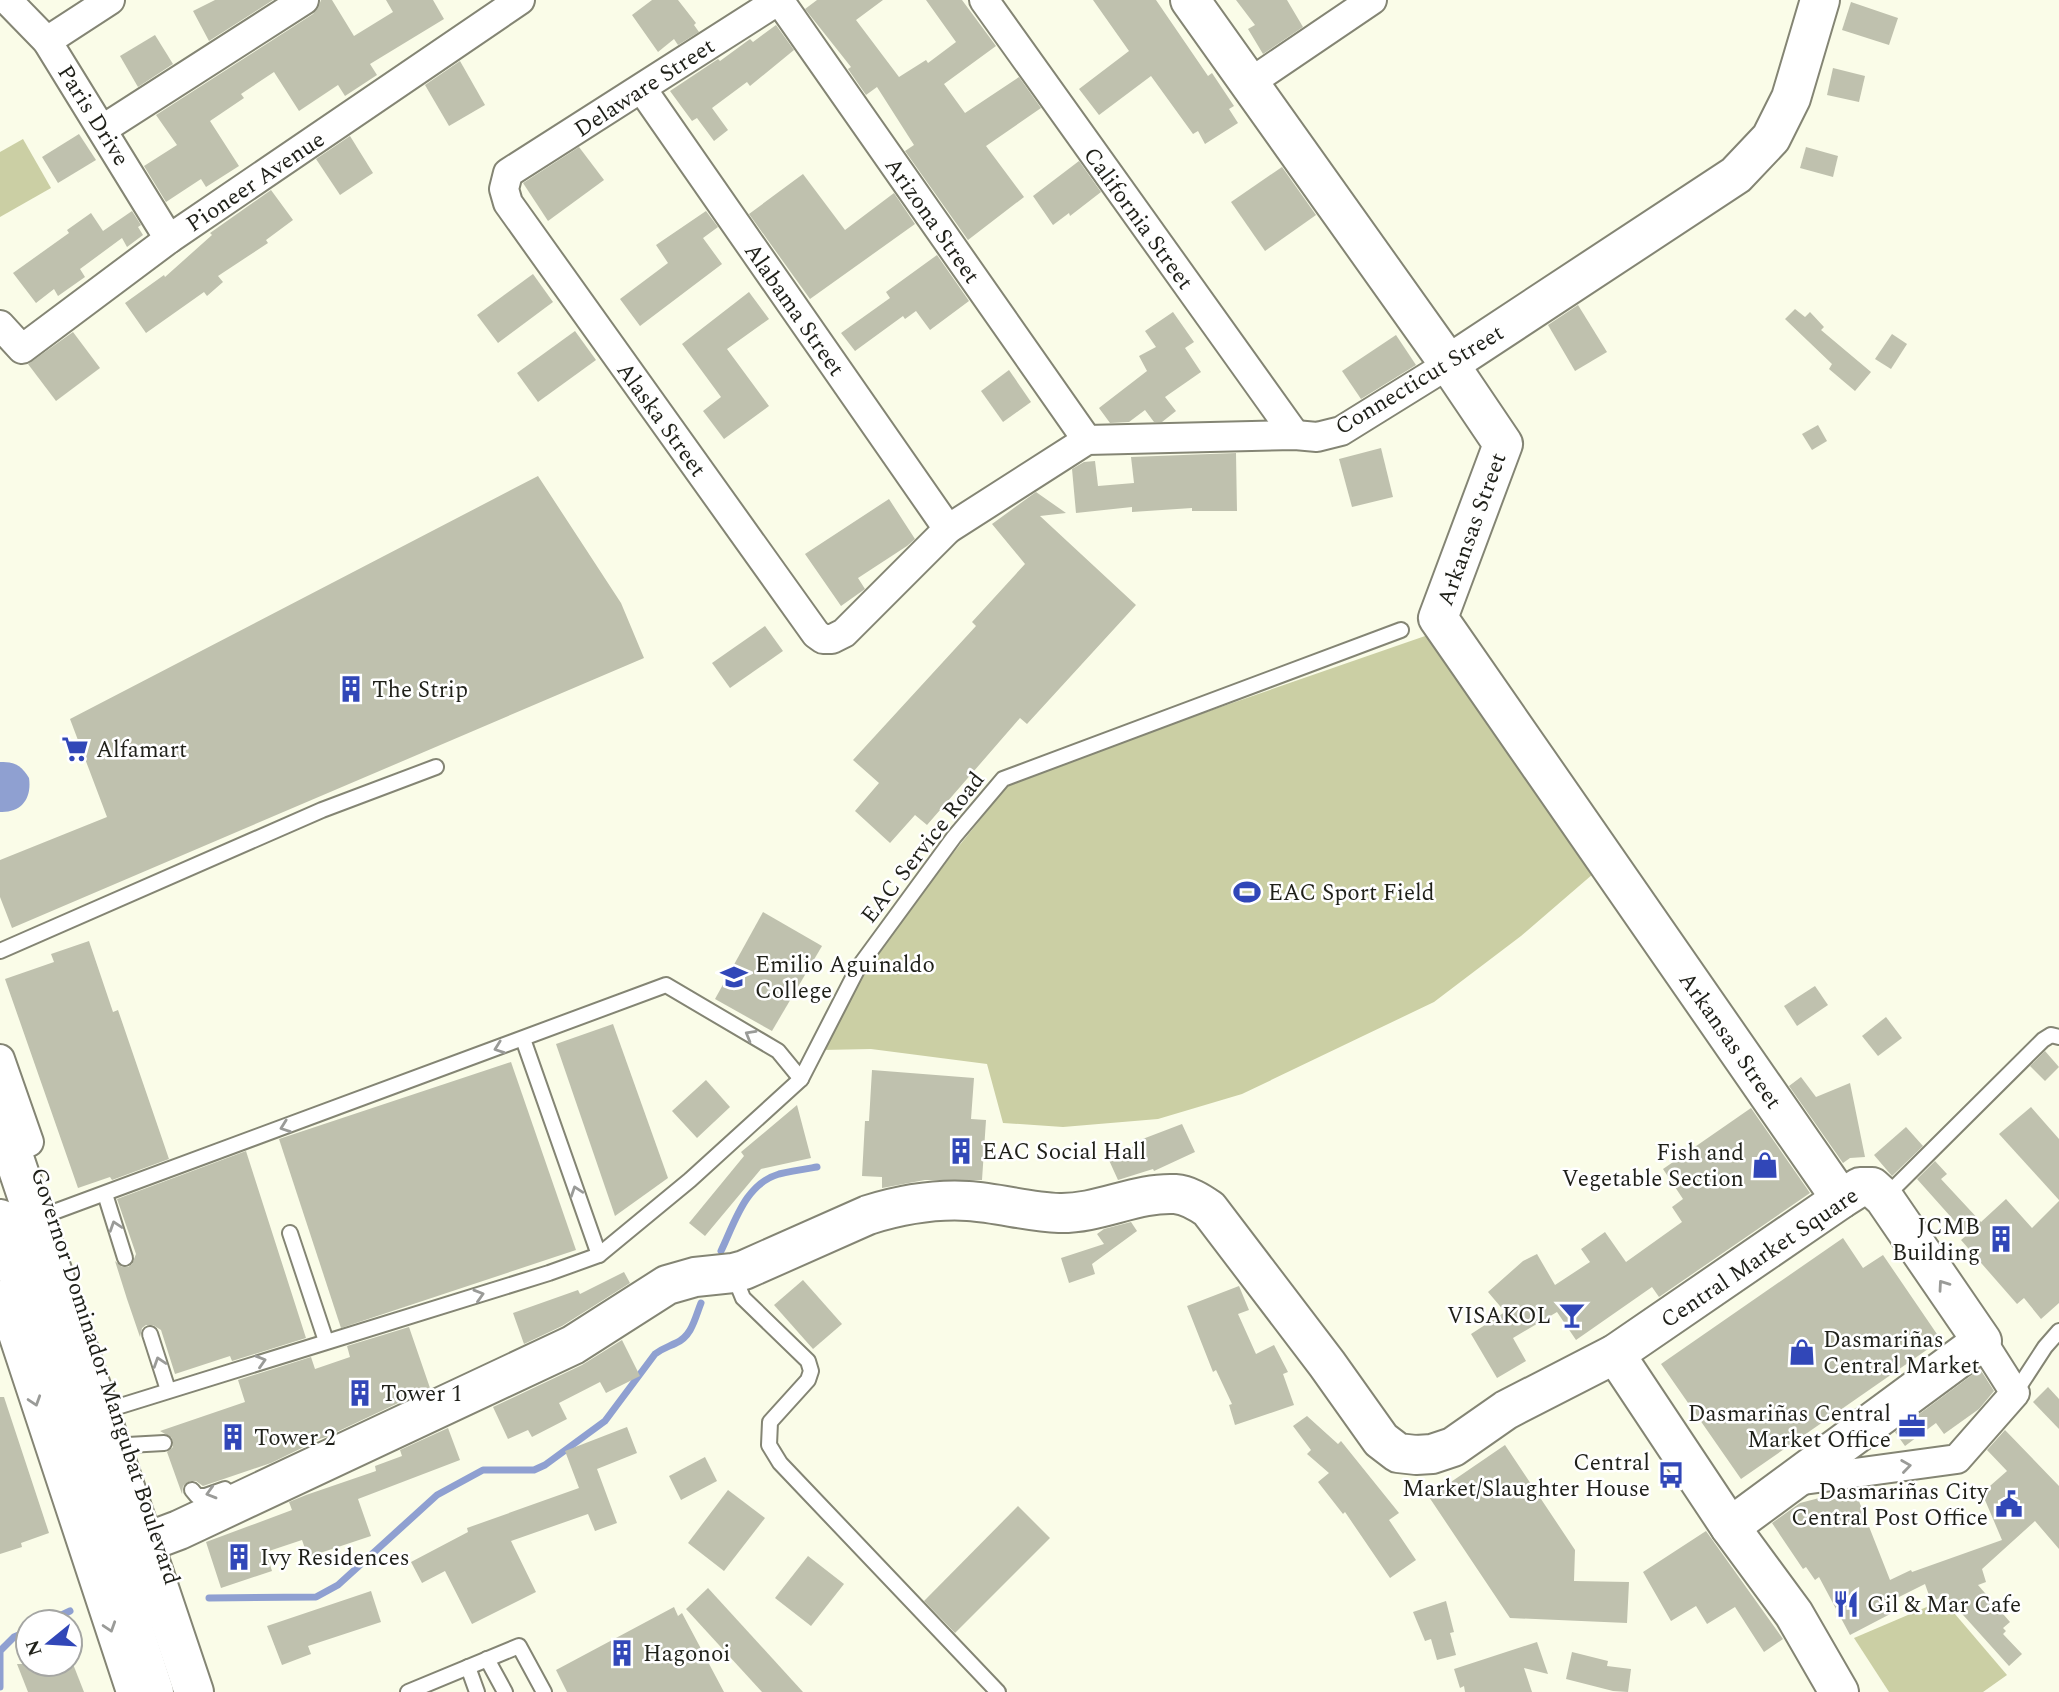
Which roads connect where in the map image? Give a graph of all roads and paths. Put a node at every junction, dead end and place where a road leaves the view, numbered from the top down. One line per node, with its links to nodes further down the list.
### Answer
1 (7, 0): 10 (street, Paris Drive)
2 (110, 0): 10 (street)
3 (304, 0): 13 (street)
4 (520, 0): 15 (street, Pioneer Avenue)
5 (779, 0): 12 (street, Delaware Street); 19 (street, Arizona Street)
6 (984, 0): 18 (street, California Street)
7 (1190, 0): 11 (street, Arkansas Street)
8 (1371, 0): 11 (street)
9 (1820, 0): 17 (street, Connecticut Street)
10 (47, 41): 13 (street, Paris Drive)
11 (1248, 84): 17 (street, Arkansas Street)
12 (642, 89): 14 (street, Delaware Street); 20 (street, Alabama Street)
13 (103, 129): 15 (street, Paris Drive)
14 (508, 173): 20 (street, Alaska Street)
15 (169, 239): 16 (street, Pioneer Avenue)
16 (0, 325)
17 (1449, 364): 18 (street, Connecticut Street); 31 (street, Arkansas Street)
18 (1295, 435): 19 (street, Connecticut Street)
19 (1087, 440): 20 (street)
20 (948, 529)
21 (1401, 630): 27 (lane, EAC Service Road)
22 (436, 767): 23 (lane)
23 (0, 951)
24 (2059, 1037): 30 (lane)
25 (523, 1039): 27 (lane, one-way to 25); 29 (lane, one-way to 29); 34 (lane, one-way to 25)
26 (0, 1059): 32 (street, Governor Dominador Mangubat Boulevard)
27 (801, 1079): 34 (lane, EAC Service Road)
28 (0, 1116): 32 (street, Governor Dominador Mangubat Boulevard)
29 (105, 1194): 32 (lane); 35 (lane, one-way to 29)
30 (1884, 1198): 31 (street, Central Market Square); 42 (street, Central Market Square, one-way to 30)
31 (1841, 1199): 43 (street, Central Market Square)
32 (29, 1217): 38 (street, Governor Dominador Mangubat Boulevard); 46 (street, Governor Dominador Mangubat Boulevard)
33 (290, 1233): 41 (lane)
34 (599, 1255): 41 (lane, EAC Service Road, one-way to 34)
35 (125, 1258)
36 (717, 1274): 43 (street, Central Market Square); 49 (street, Central Market Square); 64 (lane)
37 (0, 1295): 38 (street, Governor Dominador Mangubat Boulevard)
38 (29, 1330): 46 (street, Governor Dominador Mangubat Boulevard); 53 (street, Governor Dominador Mangubat Boulevard, one-way to 53)
39 (2059, 1331): 45 (lane)
40 (150, 1334): 44 (lane, one-way to 40)
41 (326, 1341): 44 (lane, EAC Service Road, one-way to 41)
42 (1982, 1341): 45 (street); 50 (street)
43 (1615, 1354): 52 (street)
44 (168, 1390): 46 (lane, EAC Service Road)
45 (2015, 1393): 50 (street, one-way to 45)
46 (90, 1416): 48 (street, Governor Dominador Mangubat Boulevard); 53 (street, Governor Dominador Mangubat Boulevard)
47 (164, 1443): 48 (lane)
48 (128, 1445): 53 (street, Governor Dominador Mangubat Boulevard)
49 (265, 1478): 51 (lane, one-way to 51); 53 (street, Central Market Square)
50 (1790, 1482): 52 (street)
51 (192, 1490)
52 (1738, 1521): 65 (street); 66 (street)
53 (125, 1550): 56 (street, Governor Dominador Mangubat Boulevard, one-way to 56); 57 (street, Governor Dominador Mangubat Boulevard); 58 (street, Governor Dominador Mangubat Boulevard); 59 (street, Governor Dominador Mangubat Boulevard)
54 (487, 1659): 55 (lane); 62 (lane); 63 (lane)
55 (468, 1667): 60 (lane); 61 (lane)
56 (131, 1692)
57 (154, 1692)
58 (194, 1692)
59 (212, 1692)
60 (408, 1692)
61 (477, 1692)
62 (505, 1692)
63 (544, 1692)
64 (998, 1692)
65 (1839, 1692)
66 (1861, 1692)

